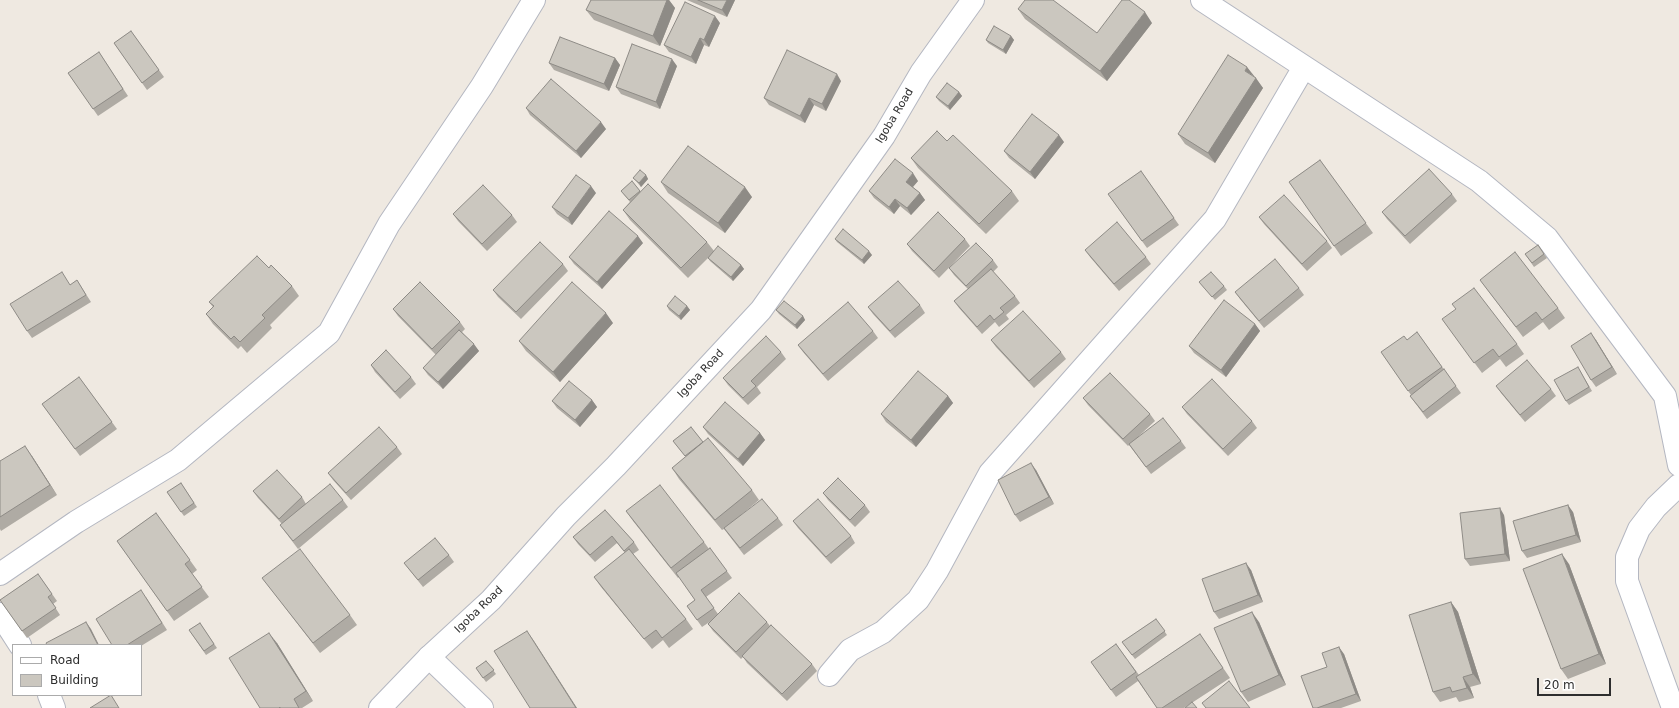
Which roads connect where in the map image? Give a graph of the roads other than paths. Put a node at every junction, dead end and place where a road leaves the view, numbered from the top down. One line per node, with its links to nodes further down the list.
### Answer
1 (534, 0): 7 (street)
2 (973, 0): 10 (street, Igoba Road)
3 (1202, 0): 4 (street)
4 (1304, 67): 5 (street); 11 (street)
5 (1679, 465)
6 (1679, 485): 16 (street)
7 (0, 574)
8 (0, 614): 9 (street)
9 (19, 644)
10 (429, 657): 14 (street, Igoba Road); 15 (street)
11 (829, 675)
12 (49, 696): 13 (street)
13 (54, 708)
14 (380, 708)
15 (482, 708)
16 (1673, 708)

